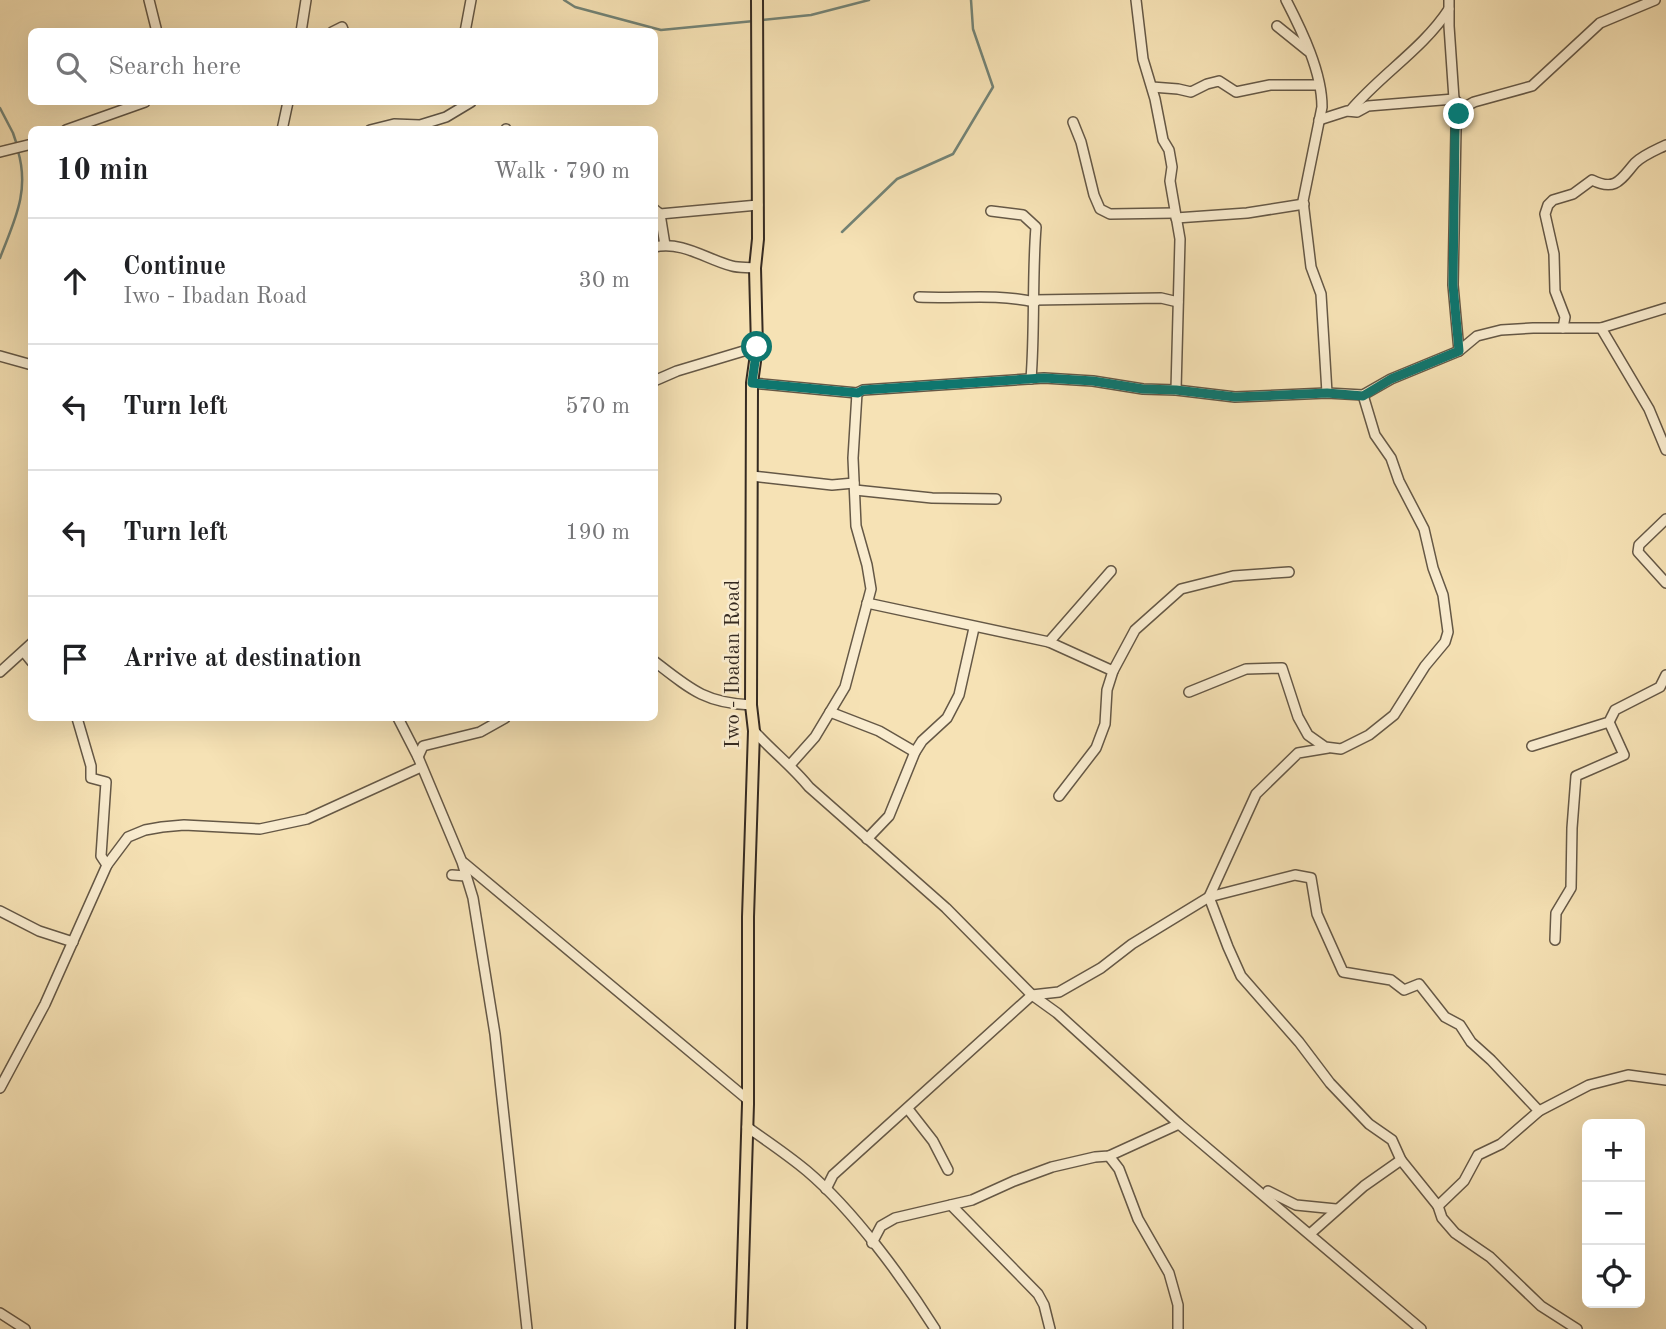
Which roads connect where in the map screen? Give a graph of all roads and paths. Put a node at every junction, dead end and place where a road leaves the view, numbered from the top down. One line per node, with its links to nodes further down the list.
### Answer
1 (149, 0): 10 (street)
2 (306, 0): 11 (street)
3 (471, 0): 12 (street)
4 (1136, 0): 15 (street)
5 (1286, 0): 13 (street)
6 (1655, 0): 20 (street)
7 (757, 1): 32 (main road, Iwo - Ibadan Road)
8 (1449, 5): 16 (street); 21 (street)
9 (1277, 26): 13 (street)
10 (156, 28)
11 (302, 28)
12 (466, 28)
13 (1309, 52): 14 (street)
14 (1319, 85): 15 (street); 22 (street)
15 (1152, 88): 37 (street)
16 (1454, 99): 20 (street); 21 (street)
17 (137, 105): 24 (street)
18 (287, 105): 25 (street)
19 (463, 105): 28 (street)
20 (1463, 108): 48 (street)
21 (1350, 111): 22 (street)
22 (1319, 120): 33 (street)
23 (1073, 122): 37 (street)
24 (77, 126)
25 (283, 126)
26 (386, 126): 27 (street)
27 (412, 126)
28 (424, 126)
29 (28, 145): 31 (street)
30 (1666, 145): 45 (street)
31 (0, 152)
32 (758, 205): 34 (street); 40 (main road, Iwo - Ibadan Road)
33 (1304, 205): 37 (street); 56 (street)
34 (658, 211)
35 (991, 211): 42 (street)
36 (658, 215): 38 (street)
37 (1175, 216): 43 (street)
38 (665, 245): 39 (street); 40 (street)
39 (658, 246)
40 (755, 268): 47 (main road, Iwo - Ibadan Road)
41 (919, 297): 42 (street)
42 (1035, 301): 43 (street); 52 (street)
43 (1178, 302): 54 (street)
44 (1666, 308): 46 (street)
45 (1563, 328): 46 (street); 48 (street)
46 (1601, 328): 58 (street)
47 (757, 347): 51 (street); 53 (main road, Iwo - Ibadan Road)
48 (1459, 351): 57 (street)
49 (0, 356): 50 (street)
50 (28, 364)
51 (658, 379)
52 (1031, 379): 54 (street); 55 (street)
53 (752, 383): 55 (street); 59 (main road, Iwo - Ibadan Road)
54 (1176, 390): 56 (street)
55 (858, 393): 60 (street)
56 (1327, 393): 57 (street)
57 (1363, 396): 85 (street)
58 (1666, 450)
59 (752, 476): 60 (street); 77 (main road, Iwo - Ibadan Road)
60 (855, 486): 61 (street); 66 (street)
61 (996, 499)
62 (1666, 519): 65 (street)
63 (1111, 571): 68 (street)
64 (1289, 572): 73 (street)
65 (1666, 583)
66 (867, 603): 67 (street); 78 (street)
67 (974, 628): 68 (street); 86 (street)
68 (1049, 642): 73 (street)
69 (28, 648): 70 (street)
70 (24, 652): 71 (street); 74 (street)
71 (28, 657)
72 (658, 665): 77 (street)
73 (1112, 671): 90 (street)
74 (0, 673)
75 (1666, 675): 82 (street)
76 (1189, 692): 85 (street)
77 (751, 705): 83 (main road, Iwo - Ibadan Road)
78 (830, 712): 86 (street); 88 (street)
79 (78, 721): 93 (street)
80 (400, 721): 87 (street)
81 (500, 721): 87 (street)
82 (1609, 722): 84 (street); 98 (street)
83 (754, 731): 88 (street); 103 (main road, Iwo - Ibadan Road)
84 (1532, 746)
85 (1330, 748): 96 (street)
86 (915, 752): 91 (street)
87 (418, 757): 89 (street)
88 (790, 765): 91 (street)
89 (421, 767): 92 (street); 93 (street)
90 (1059, 796)
91 (867, 839): 100 (street)
92 (462, 862): 95 (street); 103 (street)
93 (107, 865): 99 (street)
94 (452, 875): 95 (street)
95 (466, 876): 120 (street)
96 (1209, 897): 100 (street); 105 (street); 109 (street)
97 (0, 911): 99 (street)
98 (1555, 940)
99 (73, 942): 102 (street)
100 (1032, 995): 104 (street); 106 (street)
101 (1666, 1080): 105 (street)
102 (0, 1088)
103 (747, 1099): 107 (main road, Iwo - Ibadan Road)
104 (908, 1109): 110 (street); 112 (street)
105 (1539, 1111): 114 (street)
106 (1178, 1124): 108 (street); 111 (street)
107 (747, 1127): 112 (street); 121 (main road, Iwo - Ibadan Road)
108 (1109, 1156): 113 (street); 124 (street)
109 (1401, 1160): 114 (street); 115 (street)
110 (948, 1170)
111 (1256, 1186): 115 (street); 116 (street)
112 (826, 1189): 117 (street)
113 (951, 1205): 117 (street); 123 (street)
114 (1438, 1206): 126 (street)
115 (1336, 1209): 116 (street)
116 (1311, 1234): 125 (street)
117 (872, 1242): 122 (street)
118 (0, 1313): 119 (street)
119 (26, 1329)
120 (527, 1329)
121 (741, 1329)
122 (935, 1329)
123 (1050, 1329)
124 (1178, 1329)
125 (1421, 1329)
126 (1577, 1329)

